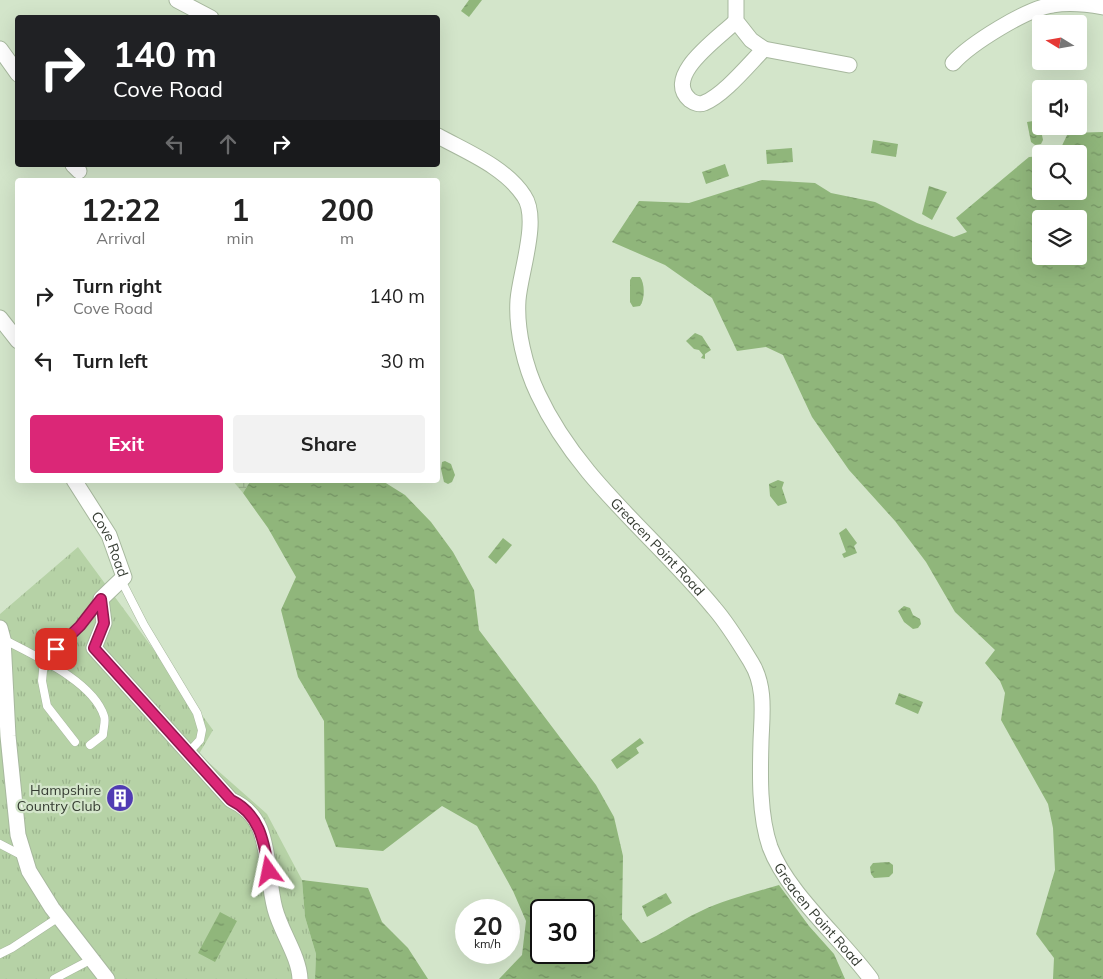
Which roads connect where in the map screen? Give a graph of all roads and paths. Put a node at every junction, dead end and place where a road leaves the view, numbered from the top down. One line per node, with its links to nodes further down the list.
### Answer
1 (177, 0): 4 (street)
2 (736, 0): 5 (street)
3 (1103, 7): 8 (street)
4 (205, 15)
5 (736, 21): 7 (street); 7 (street)
6 (0, 49): 10 (street)
7 (764, 49): 9 (street)
8 (953, 63)
9 (850, 65)
10 (15, 70)
11 (440, 137): 31 (street, Greacen Point Road)
12 (0, 318): 13 (street)
13 (15, 337)
14 (76, 483): 15 (street, Cove Road)
15 (121, 580): 16 (street, Cove Road); 21 (lane)
16 (101, 599): 18 (lane); 21 (street)
17 (2, 633): 18 (lane); 23 (street)
18 (44, 661): 19 (lane); 20 (lane)
19 (75, 742)
20 (90, 745)
21 (189, 752): 30 (street)
22 (0, 844): 23 (lane)
23 (25, 857): 24 (street)
24 (59, 917): 25 (lane); 26 (street)
25 (0, 954)
26 (92, 959): 27 (lane); 29 (street)
27 (67, 977): 28 (lane)
28 (54, 979)
29 (107, 979)
30 (300, 979)
31 (871, 979)

